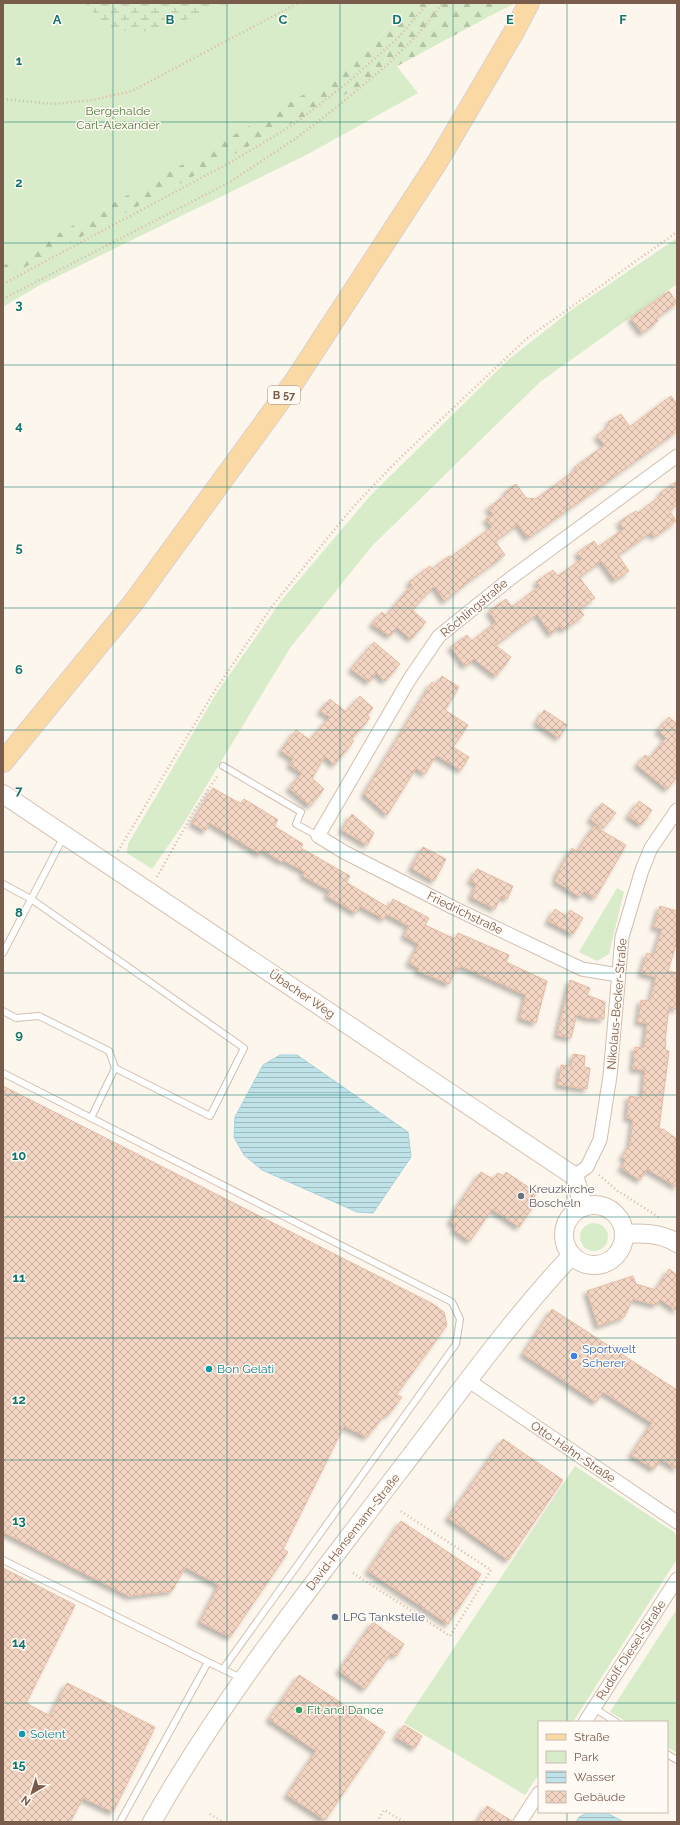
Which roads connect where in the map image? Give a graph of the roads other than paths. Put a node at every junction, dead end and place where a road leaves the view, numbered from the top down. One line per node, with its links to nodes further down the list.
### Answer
1 (529, 3): 3 (main road, B 57)
2 (677, 456): 8 (street, Röchlingstraße)
3 (3, 762)
4 (223, 766): 8 (lane)
5 (10, 798): 7 (street, Übacher Weg)
6 (677, 810): 12 (street, Nikolaus-Becker-Straße)
7 (64, 835): 10 (lane); 17 (street, Übacher Weg)
8 (318, 836): 12 (street, Friedrichstraße)
9 (3, 884): 10 (lane)
10 (31, 899): 11 (lane); 14 (lane)
11 (3, 953)
12 (618, 975): 17 (street, Nikolaus-Becker-Straße)
13 (3, 1011): 14 (lane)
14 (115, 1068): 16 (lane)
15 (3, 1072): 16 (lane)
16 (91, 1118): 27 (lane)
17 (574, 1176): 18 (street)
18 (584, 1207): 19 (street); 21 (street)
19 (624, 1234): 20 (street); 21 (street)
20 (677, 1243)
21 (572, 1255): 22 (street, David-Hansemann-Straße)
22 (469, 1381): 23 (street, Otto-Hahn-Straße); 28 (street, David-Hansemann-Straße)
23 (677, 1522)
24 (3, 1560): 26 (lane)
25 (677, 1579): 29 (street, Rudolf-Diesel-Straße)
26 (208, 1662): 27 (lane); 35 (lane)
27 (223, 1669): 28 (lane)
28 (242, 1679): 36 (street, David-Hansemann-Straße)
29 (594, 1708): 30 (street, Rudolf-Diesel-Straße); 31 (lane)
30 (586, 1721)
31 (614, 1721)
32 (668, 1755): 33 (lane)
33 (677, 1760)
34 (538, 1795): 37 (street)
35 (120, 1822)
36 (152, 1822)
37 (520, 1822)

